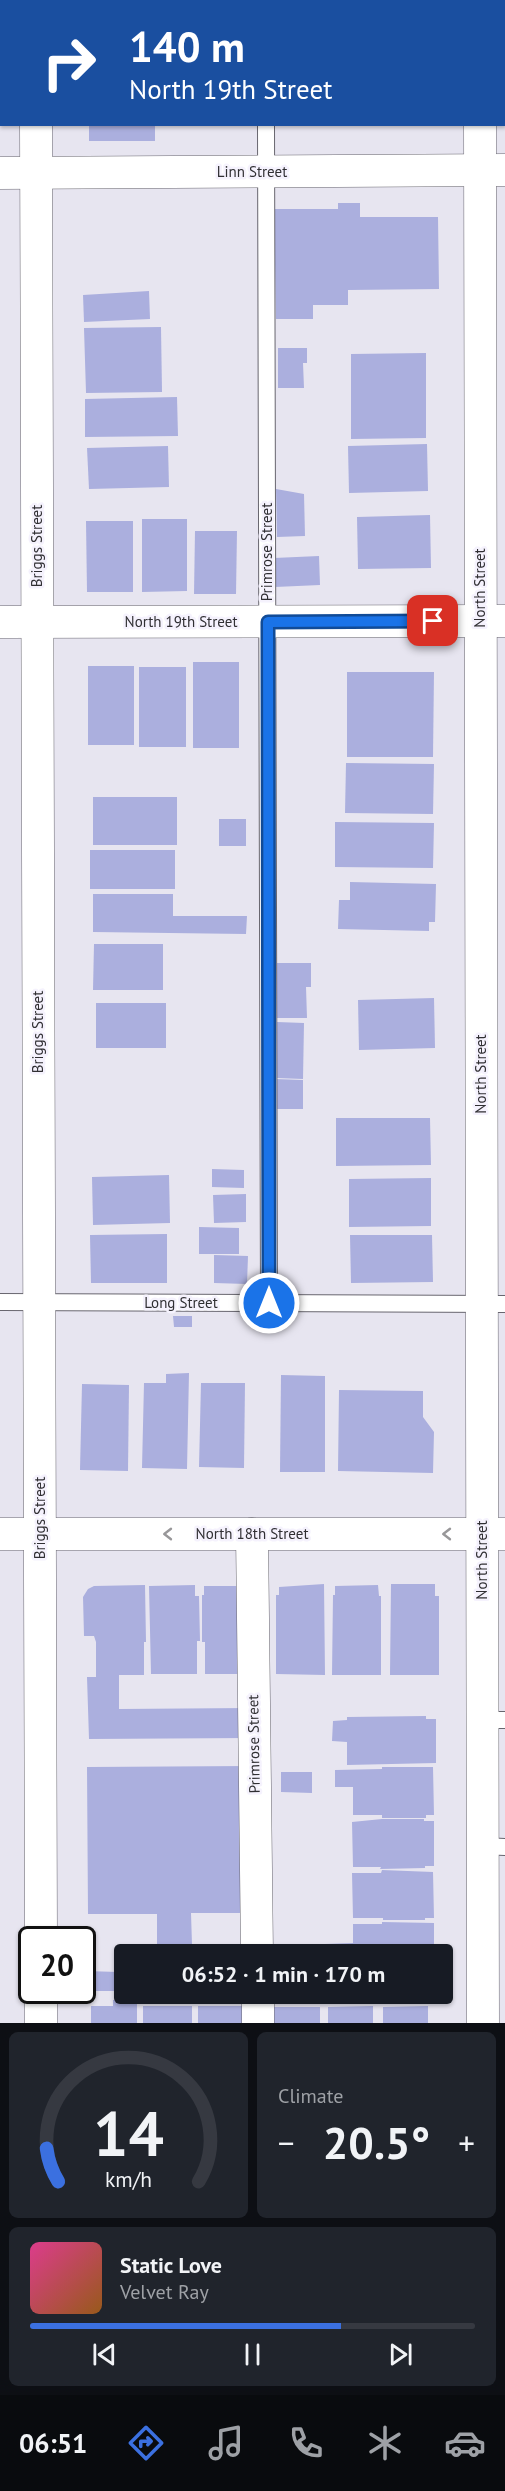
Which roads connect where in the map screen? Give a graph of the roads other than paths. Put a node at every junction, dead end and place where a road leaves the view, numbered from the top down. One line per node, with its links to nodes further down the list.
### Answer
1 (36, 126): 7 (street, Briggs Street)
2 (266, 126): 5 (lane, Primrose Street)
3 (481, 126): 4 (street, North Street)
4 (493, 170): 5 (street, Linn Street); 8 (street, North Street)
5 (266, 172): 7 (street, Linn Street); 11 (lane, Primrose Street)
6 (0, 173): 7 (street, Linn Street)
7 (36, 173): 10 (street, Briggs Street)
8 (493, 621): 11 (street, North 19th Street); 15 (street, North Street)
9 (0, 622): 10 (street, North 19th Street)
10 (37, 622): 11 (street, North 19th Street); 13 (street, Briggs Street)
11 (268, 622): 14 (lane, Primrose Street)
12 (0, 1302): 13 (lane, Long Street)
13 (39, 1302): 14 (lane, Long Street); 17 (street, Briggs Street)
14 (269, 1303): 15 (lane, Long Street)
15 (493, 1304): 19 (street, North Street)
16 (0, 1534): 17 (street, North 18th Street)
17 (40, 1534): 18 (street, North 18th Street, one-way to 17); 22 (street, Briggs Street)
18 (252, 1534): 19 (street, North 18th Street, one-way to 18); 23 (street, Primrose Street)
19 (493, 1534): 20 (street, North Street)
20 (494, 1720): 21 (street, North Street)
21 (494, 1847): 28 (street, North Street)
22 (41, 1926)
23 (257, 1944)
24 (41, 2004): 26 (street)
25 (258, 2004): 27 (street)
26 (41, 2023)
27 (258, 2023)
28 (483, 2023)

